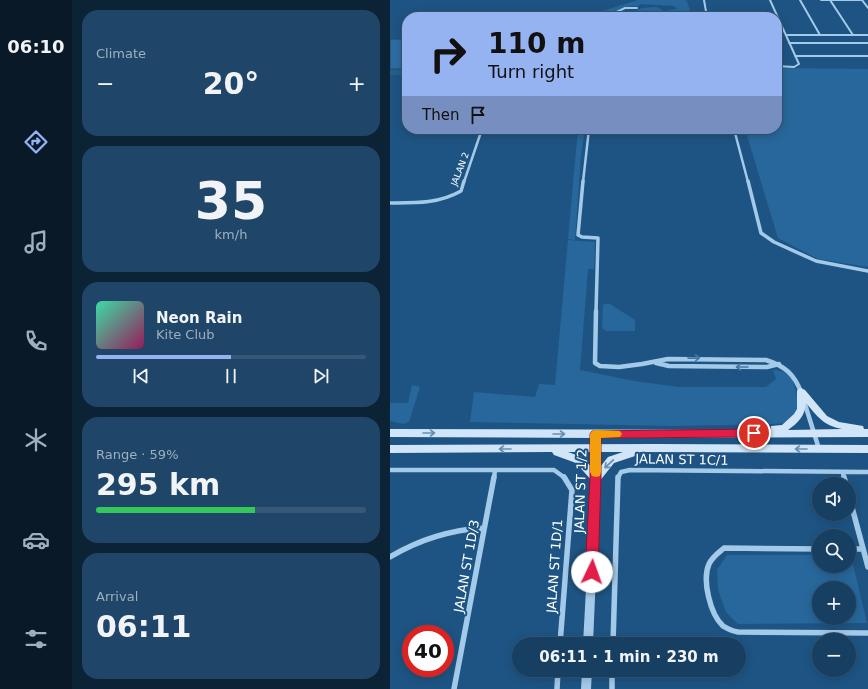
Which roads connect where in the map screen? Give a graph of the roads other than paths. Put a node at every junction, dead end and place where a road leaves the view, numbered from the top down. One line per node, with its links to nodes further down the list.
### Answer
1 (704, 0): 8 (street)
2 (707, 0): 8 (street)
3 (770, 0): 13 (street)
4 (800, 0): 16 (street)
5 (821, 0): 6 (street)
6 (830, 0): 7 (street); 17 (street)
7 (862, 0): 9 (street)
8 (704, 4): 12 (street)
9 (867, 6)
10 (637, 8): 11 (street)
11 (617, 12)
12 (706, 12)
13 (775, 12)
14 (782, 26): 15 (street)
15 (786, 35): 16 (street); 19 (street)
16 (820, 35): 17 (street)
17 (853, 35): 18 (street)
18 (868, 35)
19 (789, 43): 20 (street); 21 (street)
20 (868, 43)
21 (795, 56): 22 (street); 23 (street)
22 (868, 56)
23 (782, 66)
24 (480, 134): 27 (street, JALAN 2)
25 (588, 134): 29 (street)
26 (735, 134): 28 (street)
27 (390, 203)
28 (868, 271)
29 (655, 363): 30 (street, one-way to 29); 30 (street, one-way to 30)
30 (781, 364): 31 (street)
31 (801, 391): 32 (main road); 34 (main road); 36 (street)
32 (868, 432): 36 (main road)
33 (390, 433): 35 (main road, one-way to 35)
34 (708, 433): 35 (main road); 36 (main road)
35 (596, 434): 40 (street, JALAN ST 1/2)
36 (814, 434): 41 (street)
37 (654, 448): 40 (main road); 41 (main road, one-way to 37); 48 (main road, one-way to 48)
38 (390, 449): 39 (main road, one-way to 38)
39 (544, 449): 40 (main road); 48 (main road)
40 (596, 449): 48 (street, JALAN ST 1/2)
41 (819, 449): 42 (main road)
42 (868, 449)
43 (390, 470): 44 (street)
44 (495, 470): 50 (street, JALAN ST 1D/3); 57 (street, JALAN ST 1D/1)
45 (868, 472): 46 (street, JALAN ST 1C/1)
46 (843, 473): 47 (street); 59 (street, JALAN ST 1C/1)
47 (844, 477)
48 (596, 478): 58 (street, JALAN ST 1/2)
49 (856, 521): 53 (street)
50 (484, 528): 54 (street); 63 (street, JALAN ST 1D/3)
51 (812, 549): 56 (street)
52 (856, 549): 53 (street)
53 (863, 549): 55 (street)
54 (390, 557)
55 (868, 567)
56 (868, 634)
57 (561, 637)
58 (588, 637)
59 (613, 637)
60 (558, 677): 64 (street)
61 (587, 677): 65 (street)
62 (612, 677): 66 (street)
63 (454, 689)
64 (557, 689)
65 (586, 689)
66 (612, 689)

